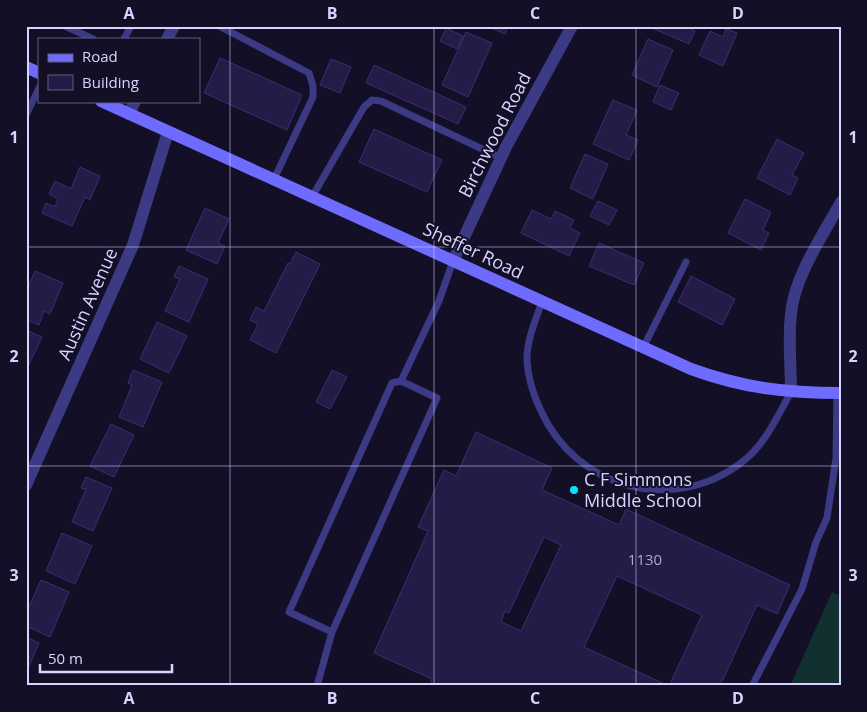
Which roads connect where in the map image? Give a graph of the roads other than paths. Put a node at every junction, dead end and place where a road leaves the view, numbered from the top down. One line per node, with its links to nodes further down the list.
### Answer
1 (66, 26): 6 (lane)
2 (131, 26): 7 (lane)
3 (174, 26): 8 (street)
4 (219, 26): 18 (lane)
5 (572, 26): 17 (street, Birchwood Road)
6 (90, 38)
7 (125, 38)
8 (168, 38)
9 (26, 68): 10 (street)
10 (38, 73)
11 (38, 90): 15 (lane)
12 (103, 102): 14 (street, Sheffer Road)
13 (135, 102): 14 (street)
14 (129, 114): 16 (street, Sheffer Road)
15 (26, 115)
16 (168, 132): 18 (street, Sheffer Road); 28 (street, Austin Avenue)
17 (501, 158): 19 (lane); 21 (street, Birchwood Road)
18 (274, 180): 19 (street, Sheffer Road)
19 (312, 197): 21 (street, Sheffer Road)
20 (841, 202): 26 (street)
21 (453, 261): 23 (street, Sheffer Road); 25 (lane)
22 (686, 262): 24 (lane)
23 (542, 302): 24 (street, Sheffer Road); 26 (lane)
24 (643, 348): 26 (street, Sheffer Road)
25 (401, 381): 29 (lane); 29 (lane)
26 (791, 392): 27 (street, Sheffer Road)
27 (839, 393): 31 (lane)
28 (26, 485)
29 (332, 632): 30 (lane)
30 (317, 686)
31 (752, 686)

